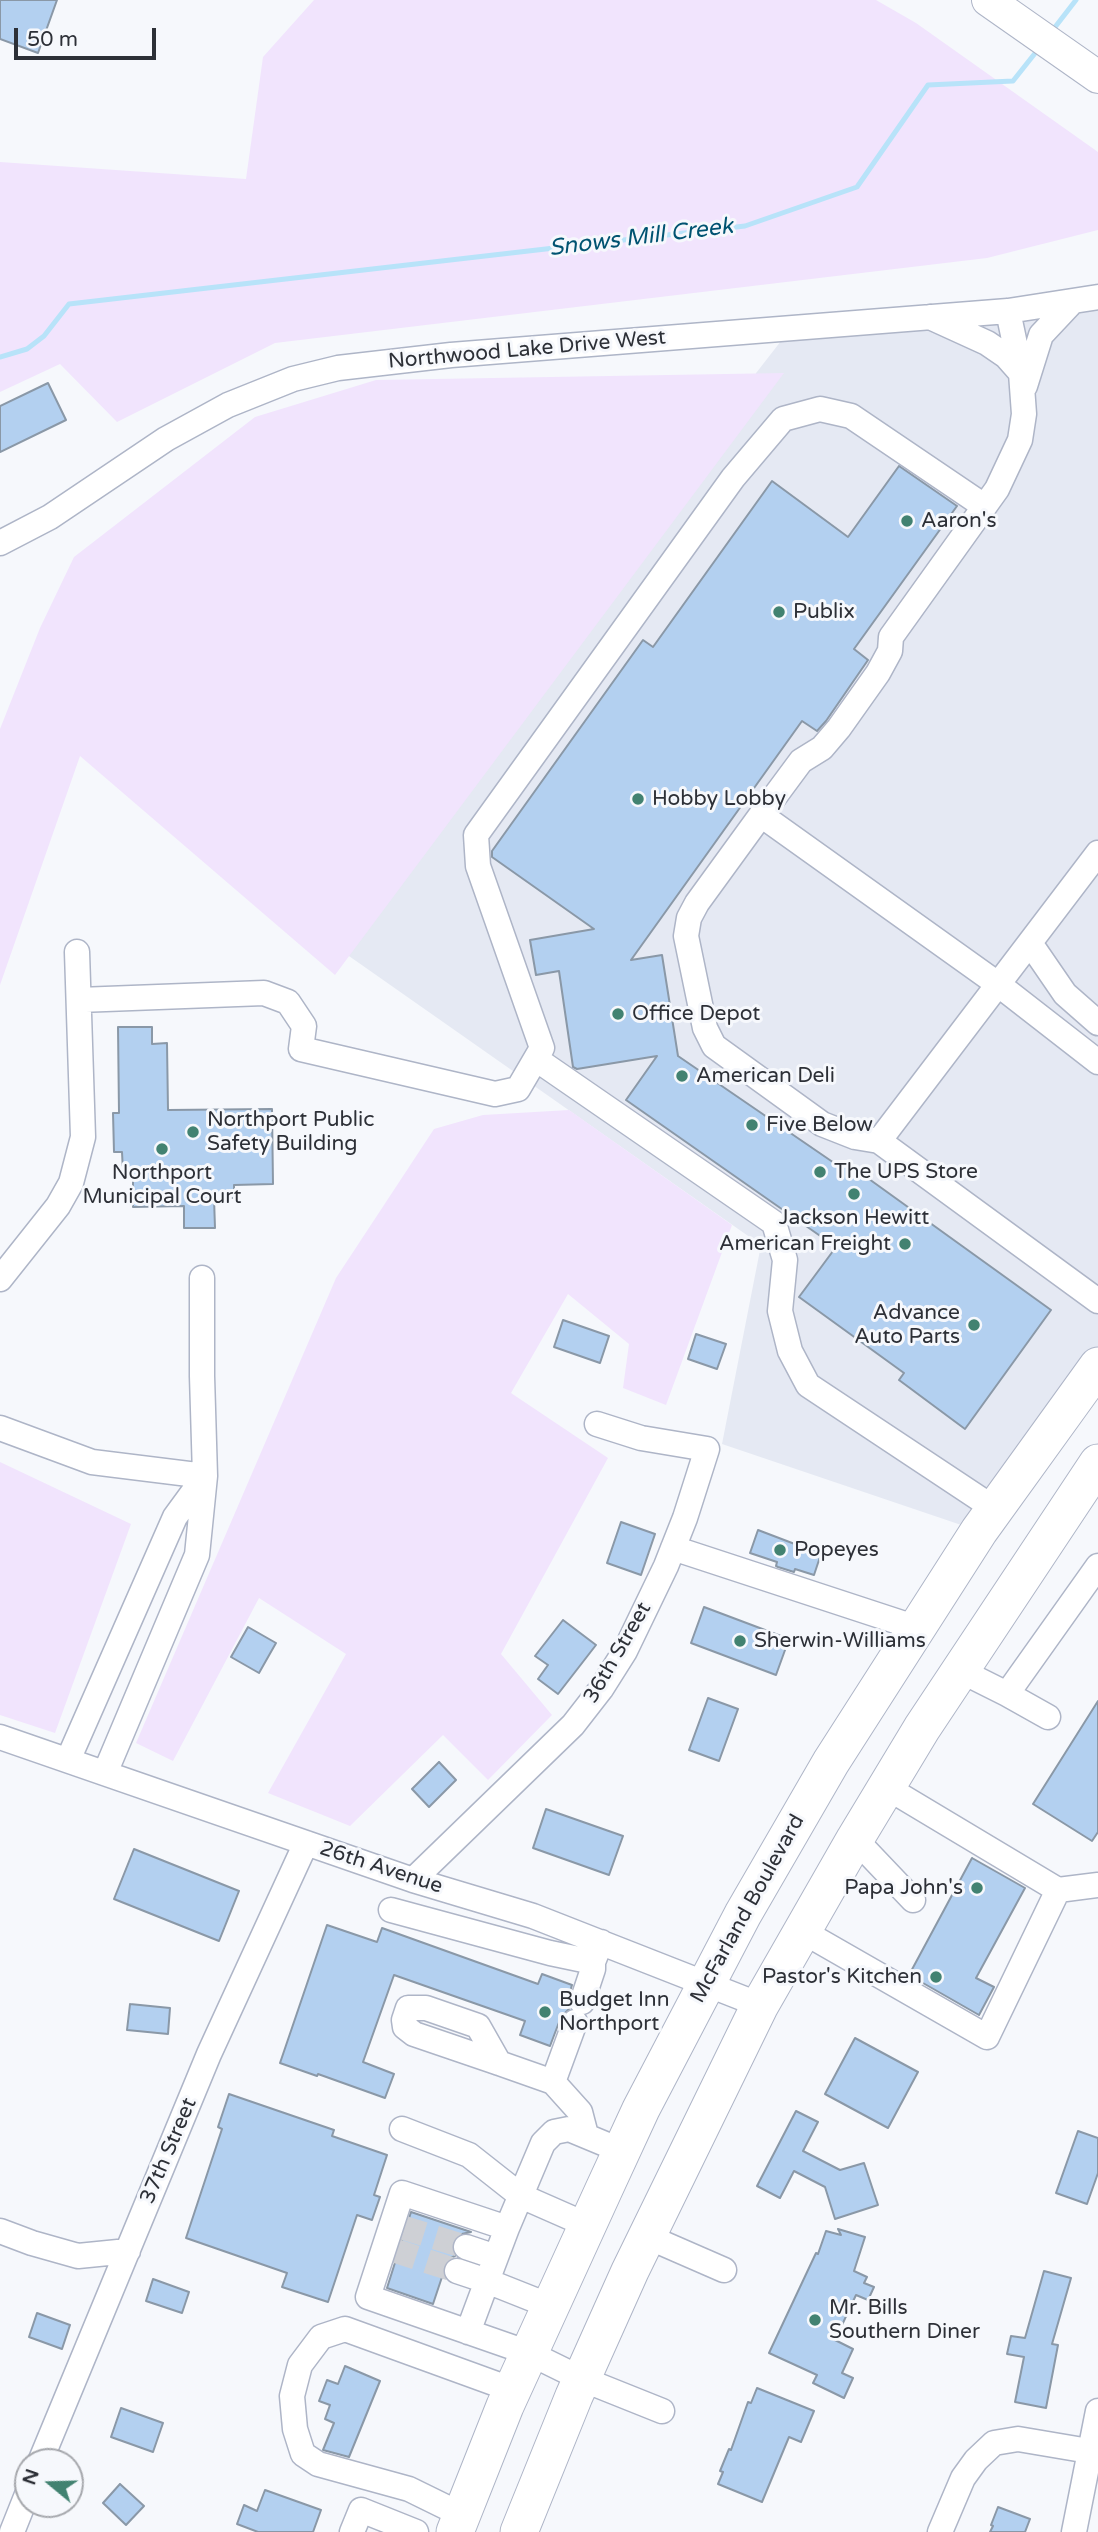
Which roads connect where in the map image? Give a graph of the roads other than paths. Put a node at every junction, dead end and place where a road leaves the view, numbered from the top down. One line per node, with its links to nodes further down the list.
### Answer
1 (989, 0): 2 (main road)
2 (1098, 77)
3 (1098, 297): 4 (street, Northwood Lake Drive West)
4 (1072, 302): 5 (street, Northwood Lake Drive West); 7 (street)
5 (1008, 311): 6 (street, Northwood Lake Drive West); 7 (street)
6 (929, 317): 7 (street); 9 (street, Northwood Lake Drive West)
7 (1021, 385): 8 (street)
8 (984, 506): 10 (street); 17 (street)
9 (0, 542)
10 (761, 815): 14 (street); 19 (street)
11 (1098, 853): 12 (street)
12 (1030, 943): 14 (street); 16 (street)
13 (77, 952): 15 (street)
14 (999, 985): 18 (street); 19 (street)
15 (79, 1000): 17 (street); 21 (street)
16 (1098, 1023)
17 (536, 1059): 28 (street)
18 (1098, 1062)
19 (879, 1141): 22 (street)
20 (202, 1278): 27 (street)
21 (0, 1279)
22 (1098, 1301)
23 (1098, 1366): 28 (highway, McFarland Boulevard)
24 (597, 1424): 29 (street, 36th Street)
25 (0, 1428): 27 (street)
26 (1098, 1463): 32 (highway)
27 (205, 1476): 36 (street); 37 (street)
28 (995, 1509): 31 (highway, McFarland Boulevard)
29 (673, 1548): 31 (street); 41 (street, 36th Street)
30 (1098, 1566): 33 (street)
31 (917, 1628): 48 (highway, McFarland Boulevard)
32 (959, 1670): 33 (street); 38 (highway)
33 (1007, 1694): 34 (street)
34 (1048, 1717)
35 (0, 1737): 36 (street, 26th Avenue)
36 (68, 1760): 37 (street, 26th Avenue)
37 (105, 1773): 40 (street, 26th Avenue)
38 (886, 1787): 39 (highway); 43 (street)
39 (855, 1839): 44 (street); 46 (highway)
40 (306, 1843): 41 (street, 26th Avenue); 61 (street, 37th Street)
41 (413, 1880): 47 (street, 26th Avenue)
42 (1098, 1885): 43 (street)
43 (1058, 1890): 46 (street)
44 (913, 1900)
45 (391, 1910): 47 (street)
46 (802, 1931): 49 (highway)
47 (597, 1952): 48 (street, 26th Avenue); 51 (street)
48 (706, 1983): 49 (street, 26th Avenue); 54 (highway, McFarland Boulevard)
49 (760, 2005): 59 (highway)
50 (499, 2063): 51 (street)
51 (554, 2082): 53 (street)
52 (402, 2129): 55 (street)
53 (586, 2135): 54 (street); 55 (street)
54 (622, 2151): 56 (highway, McFarland Boulevard)
55 (521, 2196): 56 (street); 57 (street)
56 (587, 2225): 66 (highway, McFarland Boulevard)
57 (507, 2228): 62 (street); 67 (street)
58 (0, 2231): 61 (street)
59 (646, 2236): 63 (street); 69 (highway)
60 (466, 2247): 62 (street)
61 (128, 2251): 73 (street, 37th Street)
62 (496, 2257): 65 (street)
63 (724, 2270)
64 (457, 2271): 65 (street)
65 (487, 2281): 66 (street); 67 (street)
66 (550, 2306): 68 (highway, McFarland Boulevard)
67 (468, 2332): 68 (street)
68 (529, 2353): 69 (street); 70 (highway, McFarland Boulevard)
69 (582, 2379): 71 (street); 78 (highway)
70 (513, 2390): 75 (highway, McFarland Boulevard); 75 (street)
71 (662, 2411)
72 (1098, 2411): 74 (street)
73 (46, 2448)
74 (1089, 2451): 79 (street); 80 (street)
75 (459, 2523)
76 (352, 2532): 77 (street)
77 (416, 2532)
78 (519, 2532)
79 (940, 2532)
80 (1074, 2532)

